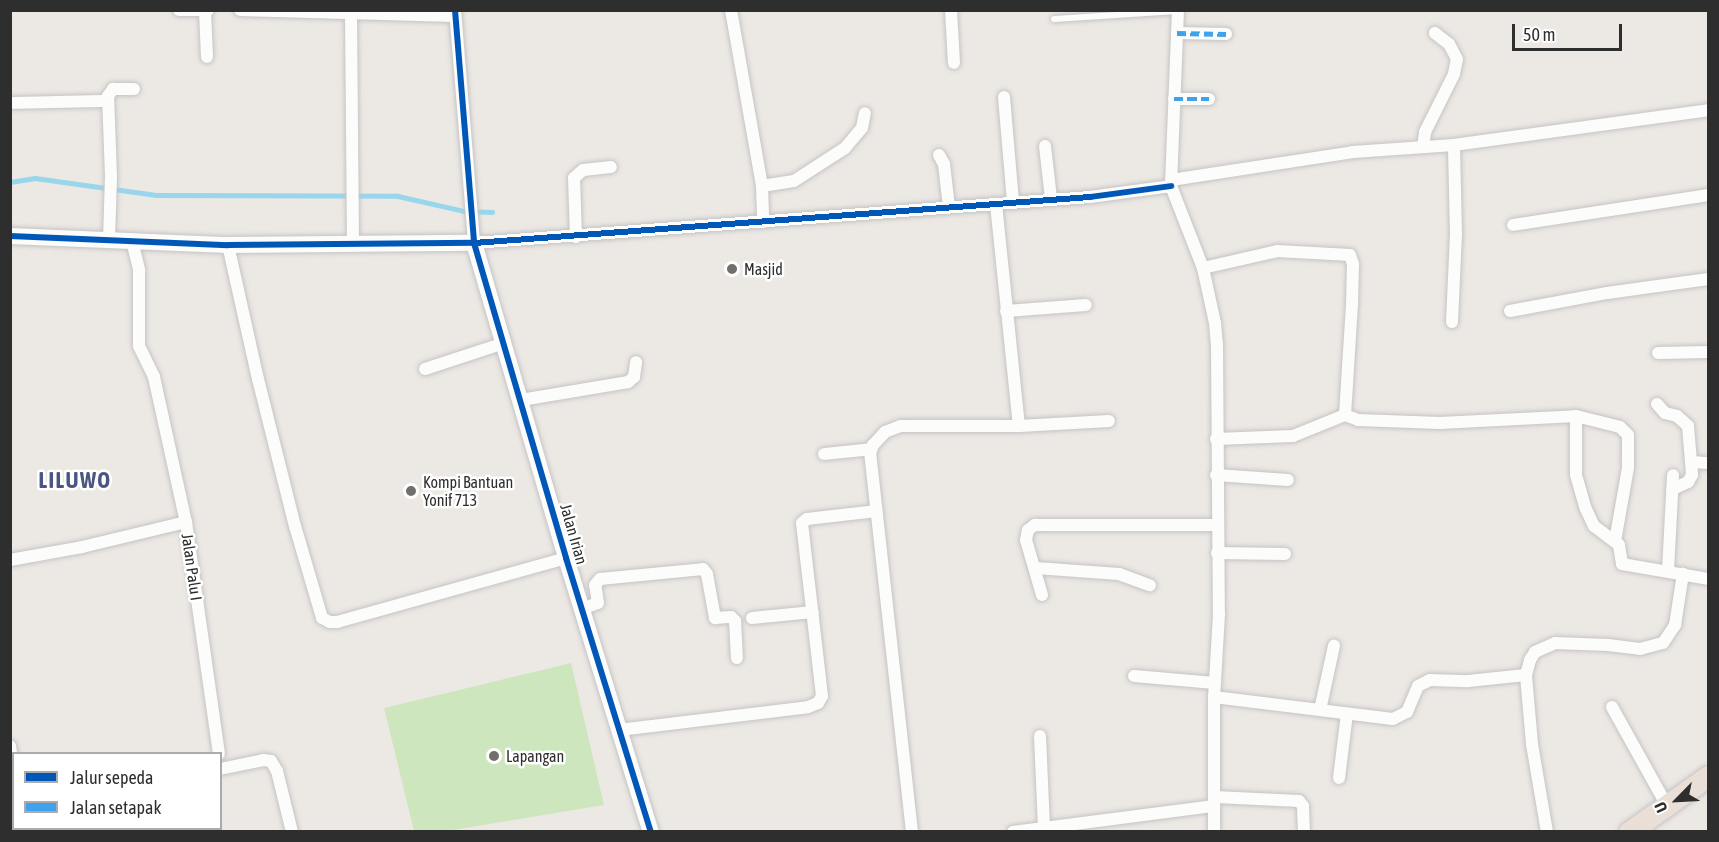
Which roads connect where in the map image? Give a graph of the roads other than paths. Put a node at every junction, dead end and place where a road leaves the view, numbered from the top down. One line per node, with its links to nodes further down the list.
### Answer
1 (179, 10): 5 (street)
2 (240, 10): 7 (street)
3 (731, 10): 29 (street)
4 (951, 10): 14 (street)
5 (207, 11): 13 (street)
6 (1178, 11): 9 (lane); 10 (street)
7 (351, 13): 8 (street); 42 (street)
8 (454, 13): 41 (street)
9 (1054, 19)
10 (1177, 33): 12 (street); 17 (street)
11 (1435, 33): 25 (street)
12 (1226, 34)
13 (207, 57)
14 (954, 63)
15 (134, 89): 19 (street)
16 (1004, 97): 32 (street)
17 (1174, 99): 18 (street); 28 (street)
18 (1209, 99)
19 (107, 101): 20 (street); 39 (street)
20 (10, 103)
21 (1708, 110): 23 (street)
22 (865, 113): 29 (street)
23 (1454, 145): 25 (street); 49 (street)
24 (1045, 146): 31 (street)
25 (1423, 147): 28 (street)
26 (939, 156): 34 (street)
27 (611, 167): 38 (street)
28 (1171, 183): 31 (street); 44 (street)
29 (762, 189): 35 (street)
30 (1708, 195): 36 (street)
31 (1051, 199): 32 (street)
32 (1013, 202): 33 (street)
33 (996, 204): 34 (street); 47 (street)
34 (949, 207): 35 (street)
35 (762, 218): 38 (street)
36 (1513, 225)
37 (10, 236): 39 (street)
38 (576, 237): 41 (street)
39 (109, 240): 40 (street)
40 (132, 241): 43 (street); 71 (street)
41 (474, 243): 42 (street); 50 (street, Jalan Irian)
42 (353, 244): 43 (street)
43 (228, 245): 76 (street)
44 (1203, 268): 57 (street); 61 (street)
45 (1708, 279): 48 (street)
46 (1086, 305): 47 (street)
47 (1006, 311): 60 (street)
48 (1510, 311)
49 (1452, 322)
50 (504, 343): 54 (street); 55 (street, Jalan Irian)
51 (1708, 351): 52 (street)
52 (1658, 353)
53 (636, 362): 55 (street)
54 (425, 369)
55 (521, 400): 76 (street, Jalan Irian)
56 (1657, 404): 64 (street)
57 (1345, 415): 58 (street); 61 (street)
58 (1576, 416): 73 (street); 73 (street)
59 (1109, 421): 60 (street)
60 (1019, 426): 62 (street)
61 (1216, 439): 66 (street)
62 (872, 449): 63 (street); 70 (street)
63 (824, 454)
64 (1692, 462): 65 (street); 69 (street)
65 (1708, 463)
66 (1216, 475): 68 (street); 72 (street)
67 (1673, 475): 69 (street)
68 (1288, 480)
69 (1672, 489): 79 (street)
70 (877, 511): 85 (street); 109 (street)
71 (186, 522): 77 (street, Jalan Palu I); 99 (street, Jalan Palu I)
72 (1216, 525): 74 (street); 78 (street)
73 (1615, 541): 79 (street)
74 (1217, 553): 75 (street); 91 (street)
75 (1286, 554)
76 (566, 558): 84 (street, Jalan Irian)
77 (10, 560)
78 (1036, 568): 82 (street); 83 (street)
79 (1668, 571): 80 (street)
80 (1683, 574): 81 (street); 89 (street)
81 (1708, 579)
82 (1150, 585)
83 (1042, 595)
84 (582, 609): 88 (street); 96 (street, Jalan Irian)
85 (813, 612): 86 (street); 96 (street)
86 (752, 618)
87 (1334, 646): 94 (street)
88 (738, 658)
89 (1526, 675): 95 (street); 113 (street)
90 (1134, 676): 91 (street)
91 (1215, 683): 92 (street)
92 (1214, 697): 94 (street); 104 (street)
93 (1612, 707): 105 (street)
94 (1320, 710): 95 (street)
95 (1347, 714): 103 (street)
96 (619, 730): 108 (street, Jalan Irian)
97 (1040, 736): 106 (street)
98 (10, 746): 100 (street)
99 (219, 752)
100 (12, 765)
101 (222, 768): 107 (street)
102 (1708, 776): 105 (highway)
103 (1340, 778)
104 (1214, 802): 106 (street); 111 (street); 112 (street)
105 (1667, 806): 114 (highway)
106 (1044, 826): 110 (street)
107 (292, 831)
108 (651, 831)
109 (912, 831)
110 (1013, 831)
111 (1214, 831)
112 (1304, 831)
113 (1547, 831)
114 (1629, 831)

